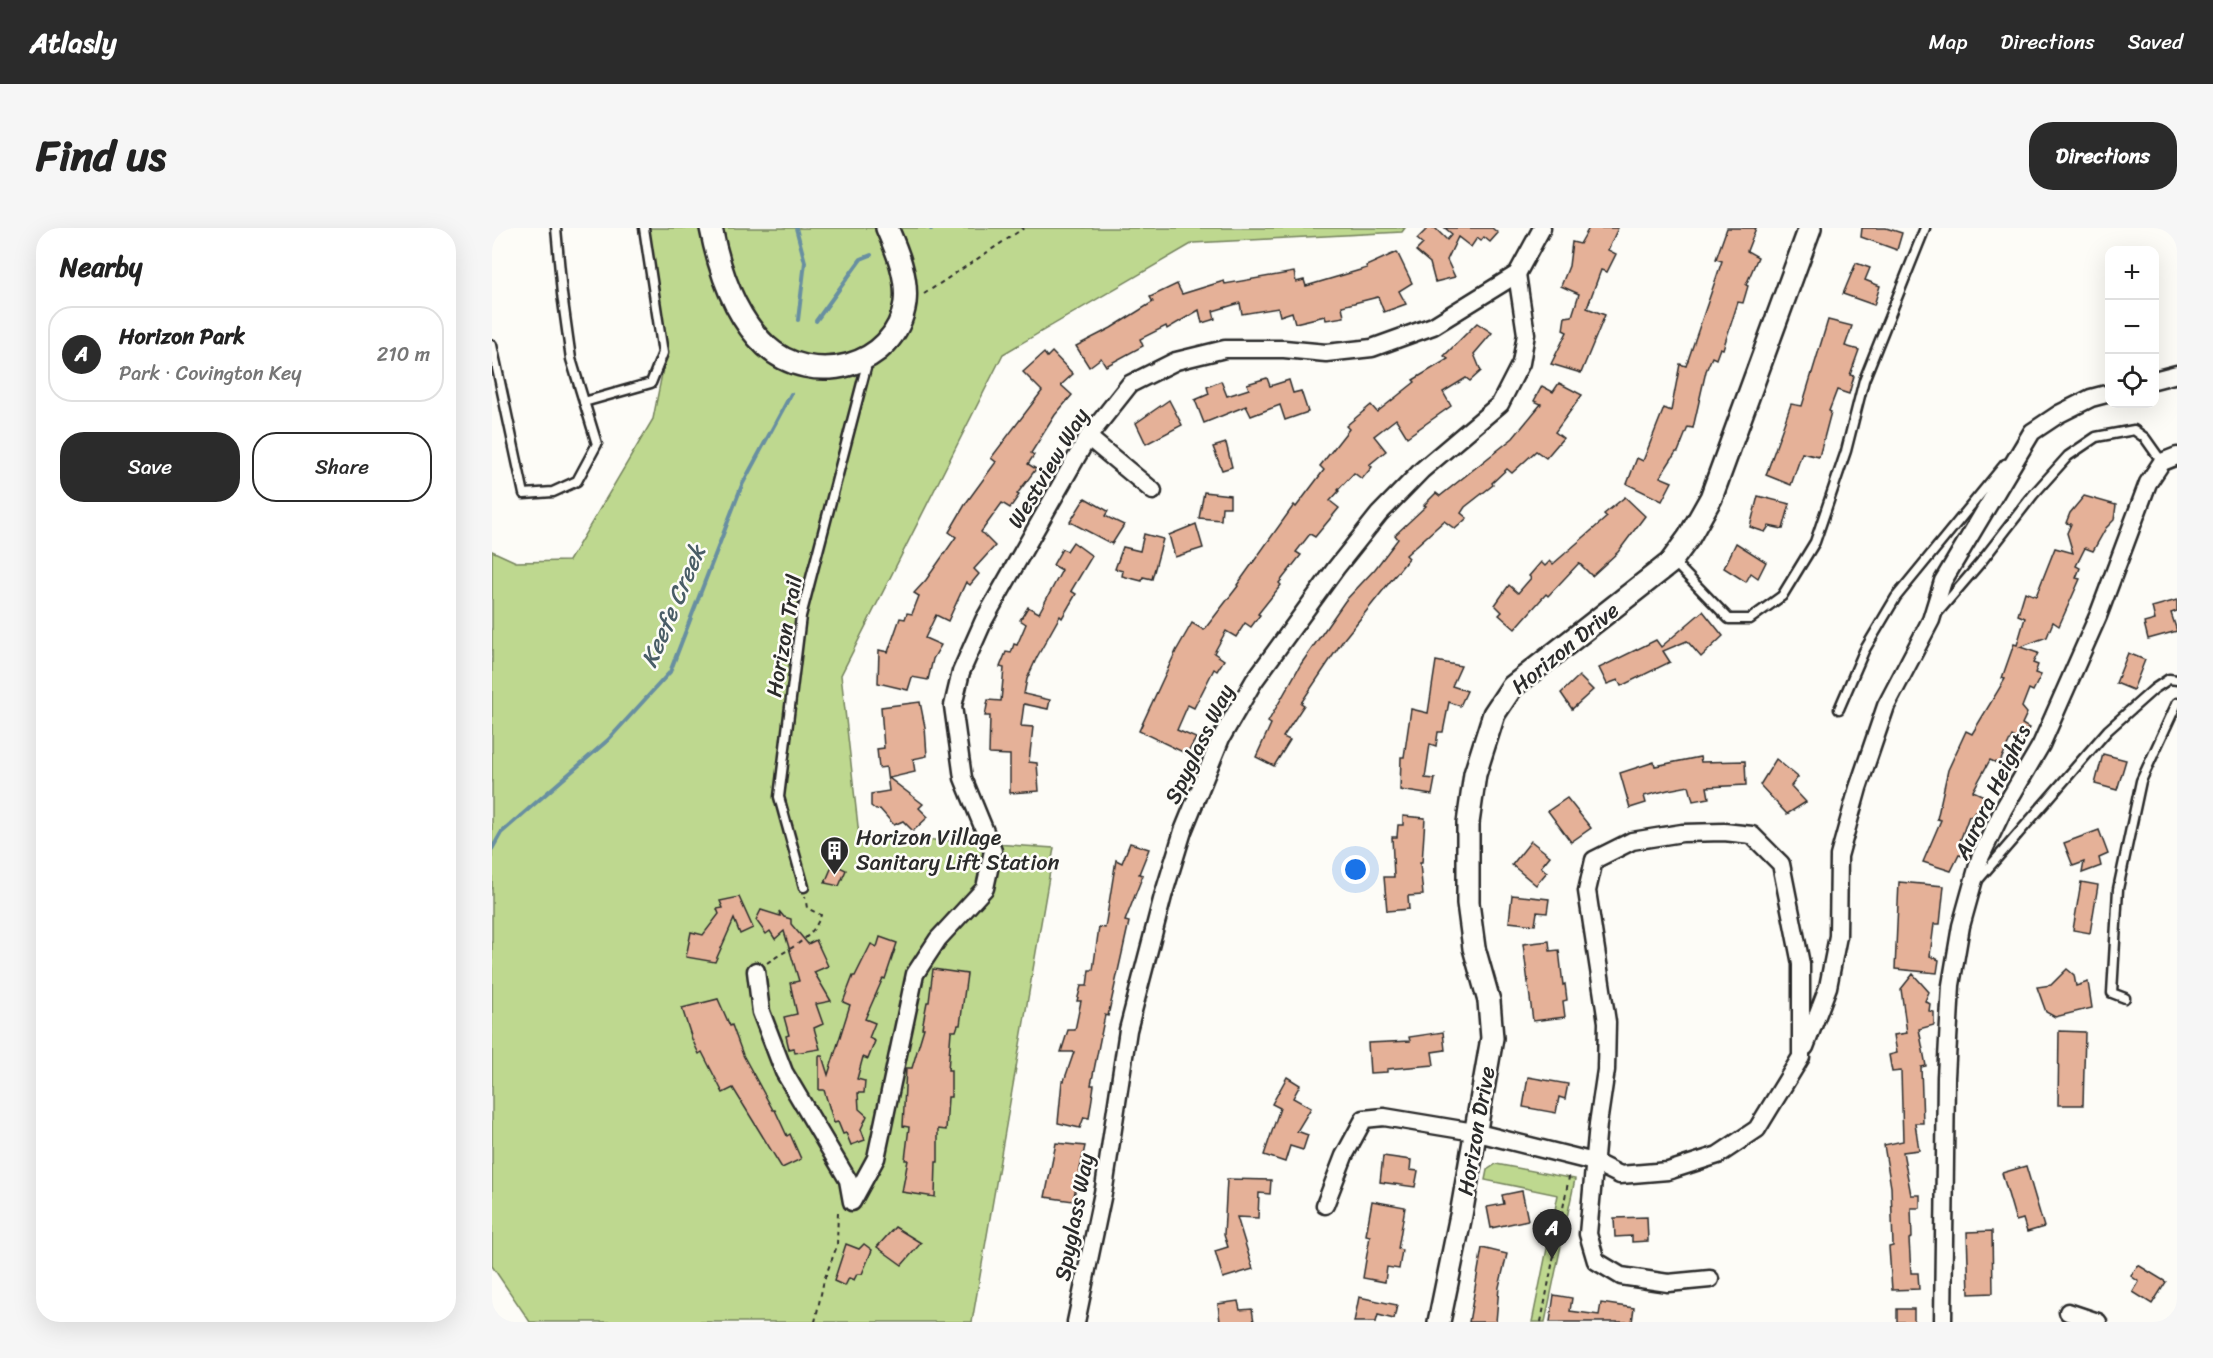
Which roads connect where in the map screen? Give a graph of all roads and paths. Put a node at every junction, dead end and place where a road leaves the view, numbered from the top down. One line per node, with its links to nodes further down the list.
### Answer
1 (556, 228): 16 (lane)
2 (644, 228): 16 (lane)
3 (711, 228): 12 (street)
4 (887, 228): 10 (street)
5 (1024, 228): 10 (path)
6 (1542, 228): 9 (street, Westview Way)
7 (1810, 228): 21 (street, Horizon Drive)
8 (1925, 228): 21 (lane)
9 (1517, 274): 17 (street, Westview Way); 39 (street, Spyglass Way)
10 (904, 304): 12 (street)
11 (492, 345): 16 (lane)
12 (868, 357): 26 (lane, Horizon Trail)
13 (2177, 374): 14 (street)
14 (2159, 379)
15 (2105, 394): 18 (street)
16 (584, 402)
17 (1088, 437): 20 (street); 28 (street, Westview Way)
18 (2028, 440): 22 (street); 25 (lane)
19 (2170, 459): 22 (lane); 27 (street, Aurora Heights)
20 (1153, 490)
21 (1672, 560): 31 (street, Horizon Drive)
22 (1930, 620): 30 (street)
23 (2177, 680): 27 (lane)
24 (2177, 703): 29 (lane)
25 (1839, 709)
26 (804, 887): 28 (path)
27 (1971, 887): 42 (street, Aurora Heights)
28 (756, 971)
29 (2125, 998)
30 (1801, 1057): 33 (street); 33 (street)
31 (1474, 1132): 32 (street); 35 (street); 40 (street, Horizon Drive)
32 (1573, 1157): 33 (street); 41 (path)
33 (1594, 1162): 36 (street)
34 (838, 1200): 38 (path)
35 (1325, 1205)
36 (1710, 1279)
37 (2068, 1312): 43 (street)
38 (815, 1322)
39 (1076, 1322)
40 (1439, 1322)
41 (1541, 1322)
42 (1943, 1322)
43 (2098, 1322)

